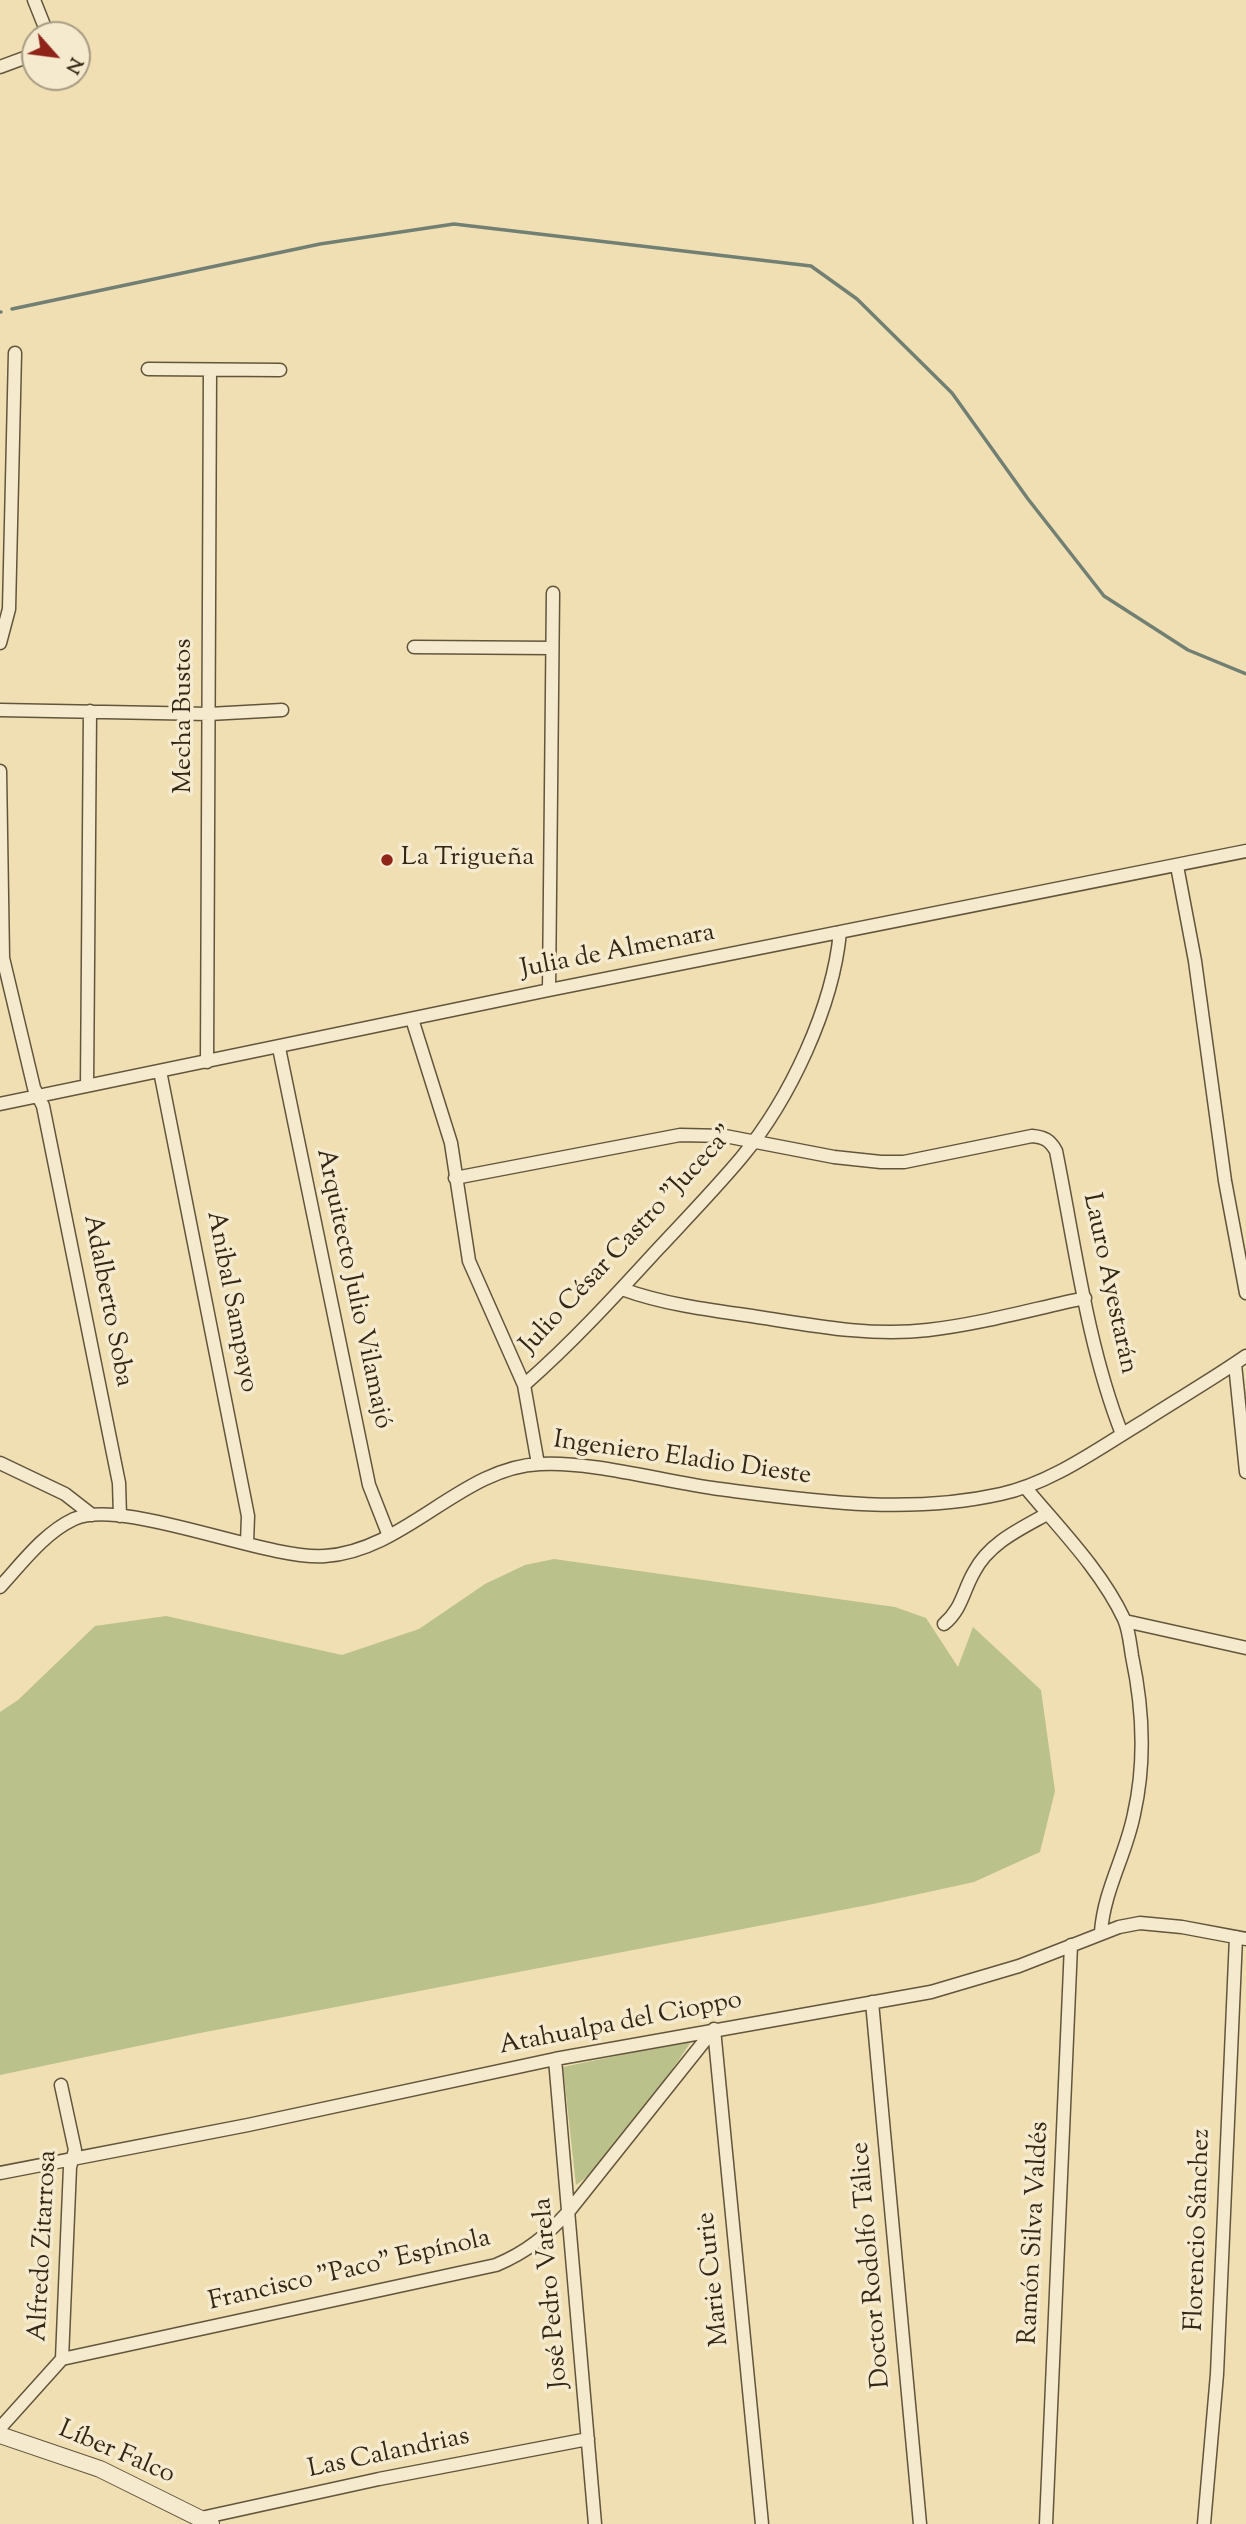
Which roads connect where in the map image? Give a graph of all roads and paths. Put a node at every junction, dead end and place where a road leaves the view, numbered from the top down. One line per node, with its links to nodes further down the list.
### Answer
1 (34, 0): 2 (street)
2 (42, 21)
3 (21, 59): 4 (street)
4 (0, 66)
5 (15, 353): 9 (street)
6 (148, 369): 7 (street)
7 (210, 370): 8 (street); 17 (street, Mecha Bustos)
8 (280, 370)
9 (6, 477): 11 (street)
10 (553, 593): 13 (street)
11 (0, 643)
12 (414, 647): 13 (street)
13 (552, 648): 24 (street)
14 (0, 710): 16 (street)
15 (282, 710): 17 (street)
16 (90, 711): 17 (street); 29 (street)
17 (209, 713): 27 (street, Mecha Bustos)
18 (0, 771): 19 (street, Adalberto Soba)
19 (1, 836): 23 (street, Adalberto Soba)
20 (1246, 850): 21 (street, Julia de Almenara)
21 (1177, 866): 22 (street, Julia de Almenara); 35 (street)
22 (840, 932): 24 (street, Julia de Almenara); 32 (street, Julio César Castro "Juceca")
23 (1, 958): 30 (street, Adalberto Soba)
24 (549, 990): 25 (street, Julia de Almenara)
25 (412, 1019): 26 (street, Julia de Almenara); 33 (street)
26 (279, 1048): 27 (street, Julia de Almenara); 48 (street, Arquitecto Julio Vilamajó)
27 (207, 1062): 28 (street, Julia de Almenara)
28 (160, 1071): 29 (street, Julia de Almenara); 49 (street, Anibal Sampayo)
29 (88, 1086): 30 (street, Julia de Almenara)
30 (38, 1096): 31 (street, Julia de Almenara); 47 (street, Adalberto Soba)
31 (0, 1104)
32 (754, 1140): 33 (street); 34 (street, Julio César Castro "Juceca"); 36 (street, Lauro Ayestarán)
33 (455, 1178): 39 (street)
34 (622, 1289): 36 (street); 39 (street, Julio César Castro "Juceca")
35 (1246, 1293)
36 (1085, 1298): 40 (street, Lauro Ayestarán)
37 (1246, 1356): 38 (street, Ingeniero Eladio Dieste)
38 (1235, 1364): 40 (street, Ingeniero Eladio Dieste); 43 (street)
39 (524, 1385): 42 (street)
40 (1122, 1434): 44 (street, Ingeniero Eladio Dieste)
41 (0, 1463): 46 (street)
42 (538, 1464): 44 (street, Ingeniero Eladio Dieste); 48 (street, Ingeniero Eladio Dieste)
43 (1246, 1472)
44 (1025, 1487): 45 (street)
45 (1047, 1514): 51 (street); 52 (street)
46 (92, 1515): 47 (street, Ingeniero Eladio Dieste); 50 (street, Ingeniero Eladio Dieste)
47 (120, 1516): 49 (street, Ingeniero Eladio Dieste)
48 (389, 1536): 49 (street, Ingeniero Eladio Dieste)
49 (247, 1543)
50 (0, 1587)
51 (1125, 1621): 53 (street); 54 (street)
52 (944, 1624)
53 (1246, 1648)
54 (1101, 1932): 55 (street, Atahualpa del Cioppo); 56 (street, Atahualpa del Cioppo)
55 (1241, 1938): 73 (street, Florencio Sánchez)
56 (1071, 1945): 57 (street, Atahualpa del Cioppo); 72 (street, Ramón Silva Valdés)
57 (872, 2002): 58 (street, Atahualpa del Cioppo); 71 (street, Doctor Rodolfo Tálice)
58 (714, 2029): 59 (street, Atahualpa del Cioppo); 63 (street, Francisco "Paco" Espínola); 70 (street, Marie Curie)
59 (555, 2059): 61 (street, Atahualpa del Cioppo); 63 (street, José Pedro Varela)
60 (61, 2085): 61 (street, Alfredo Zitarrosa)
61 (73, 2158): 62 (street, Atahualpa del Cioppo); 64 (street, Alfredo Zitarrosa)
62 (0, 2173)
63 (569, 2211): 64 (street, Francisco "Paco" Espínola); 67 (street, José Pedro Varela)
64 (62, 2359): 65 (street, Alfredo Zitarrosa)
65 (0, 2428)
66 (0, 2435): 68 (street, Líber Falco)
67 (588, 2439): 68 (street, Las Calandrias); 69 (street, José Pedro Varela)
68 (206, 2521)
69 (595, 2524)
70 (762, 2524)
71 (920, 2524)
72 (1046, 2524)
73 (1204, 2524)

